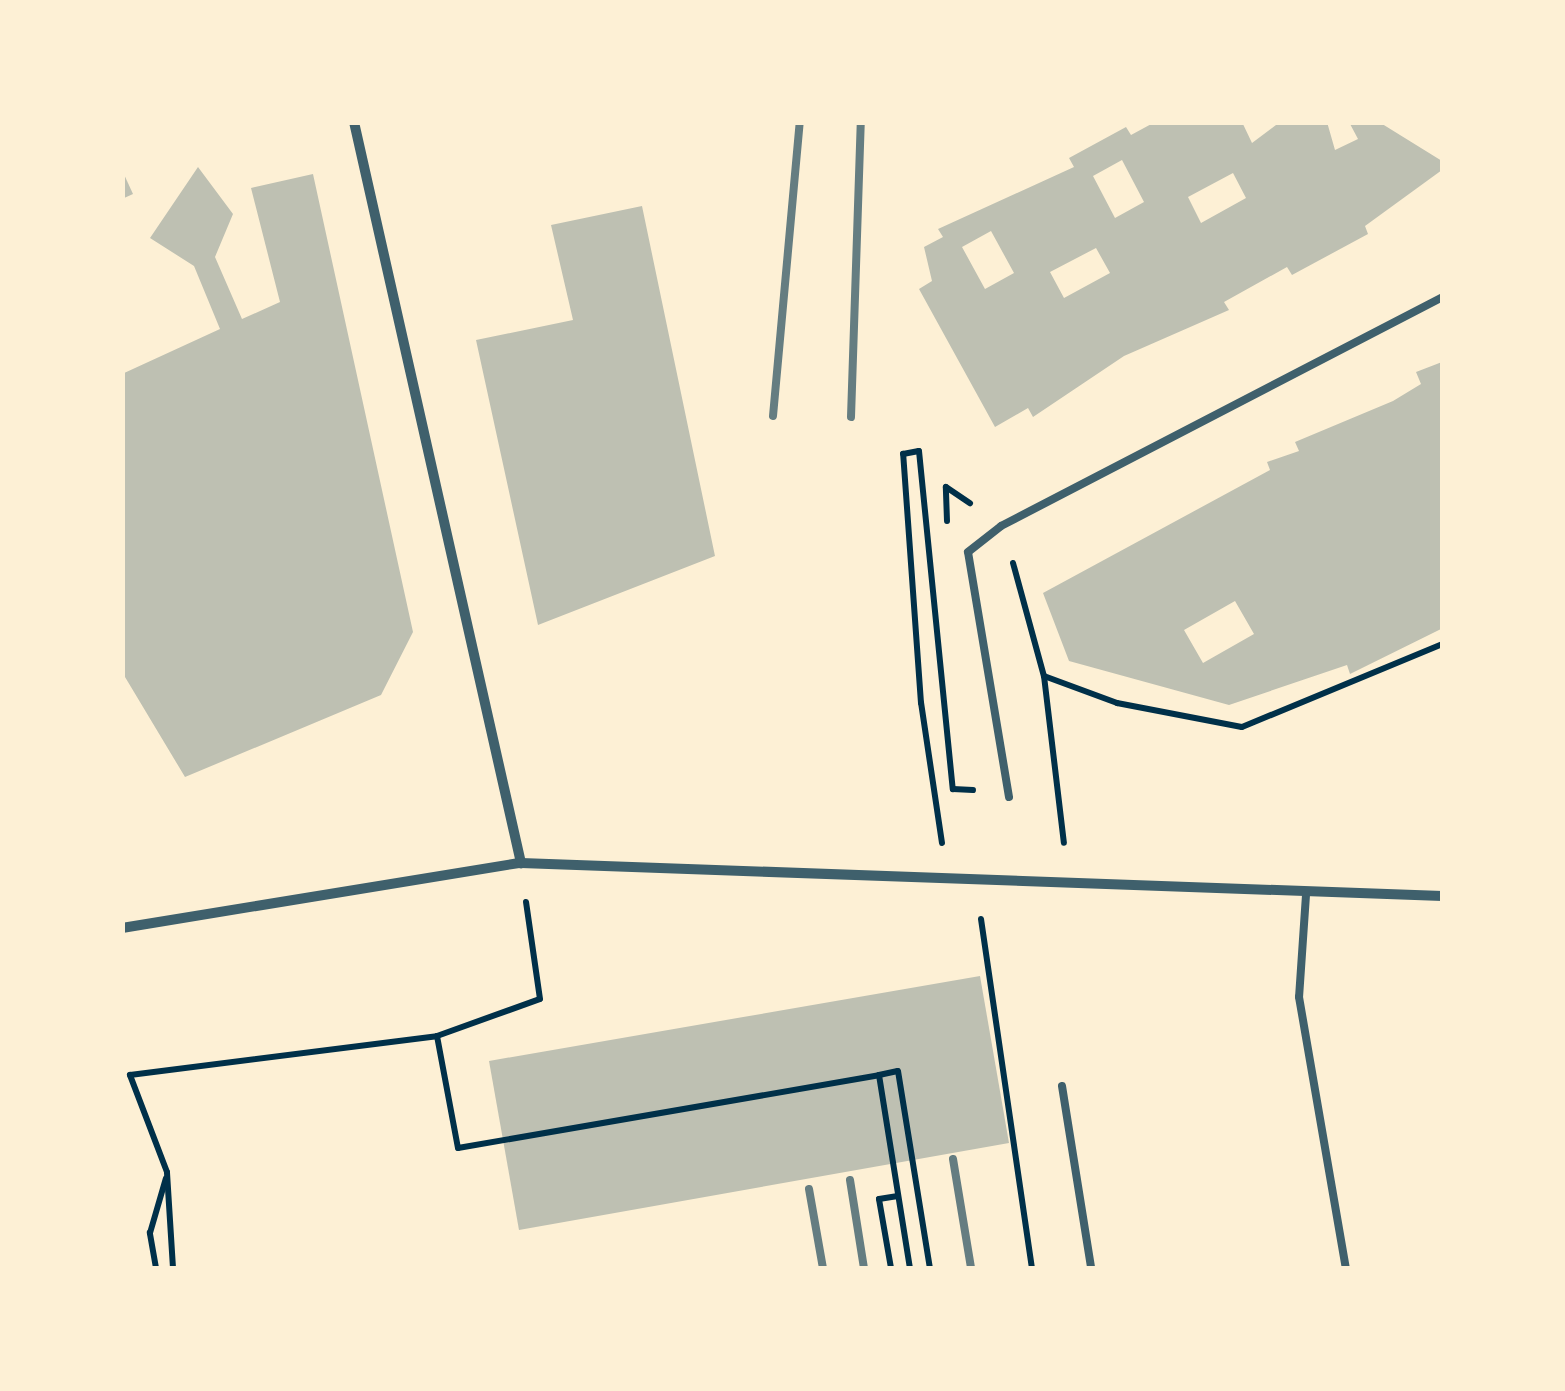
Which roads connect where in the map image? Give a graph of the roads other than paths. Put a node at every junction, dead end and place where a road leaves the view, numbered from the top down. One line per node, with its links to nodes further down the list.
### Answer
1 (354, 122): 4 (street)
2 (1442, 297): 3 (lane)
3 (1009, 797)
4 (521, 863): 5 (street); 7 (street)
5 (1306, 895): 6 (street); 10 (lane)
6 (1442, 896)
7 (122, 928)
8 (1062, 1086): 9 (lane)
9 (1091, 1268)
10 (1346, 1268)

